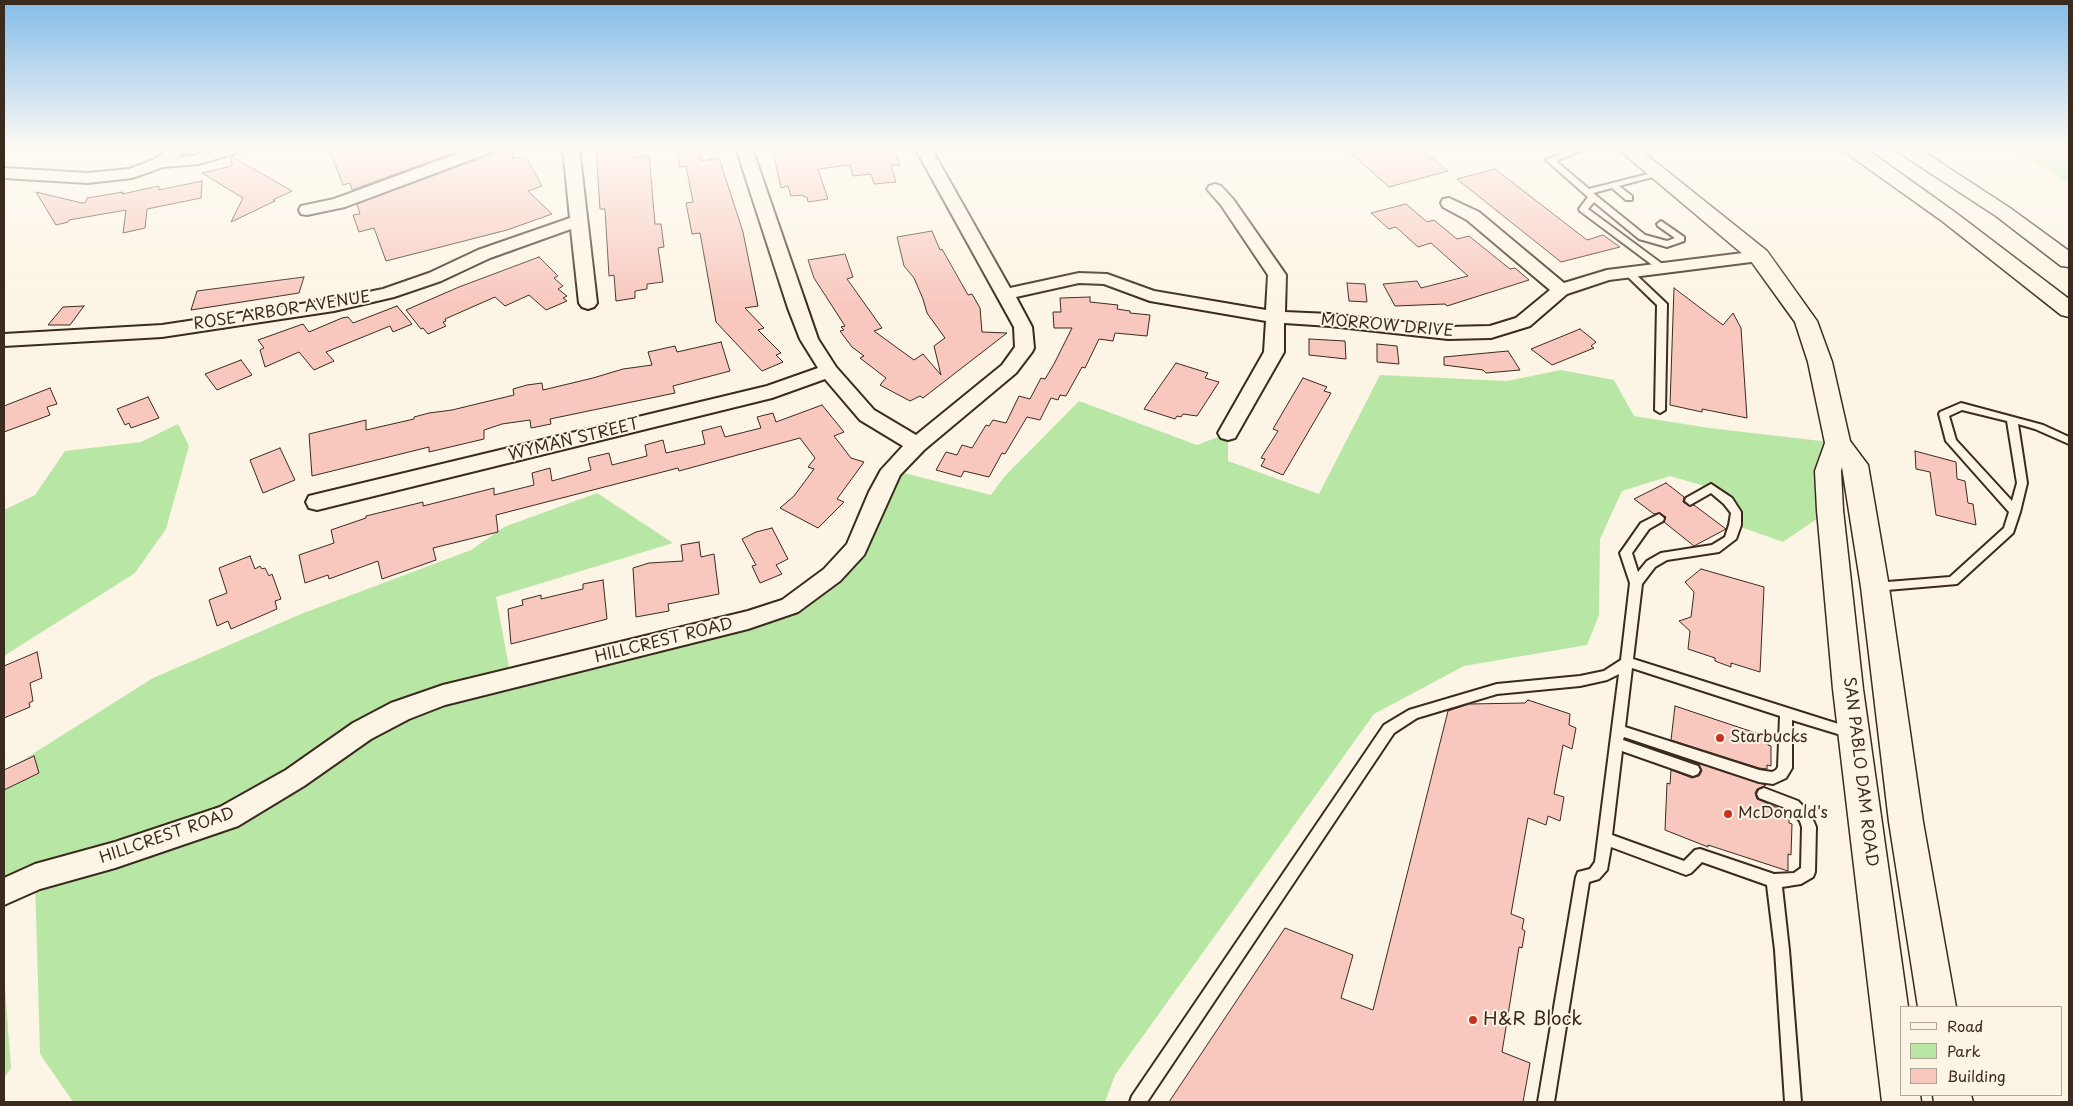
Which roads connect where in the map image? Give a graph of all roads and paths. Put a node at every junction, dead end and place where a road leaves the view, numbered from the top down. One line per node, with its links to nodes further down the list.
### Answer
1 (348, 200): 12 (street)
2 (576, 200): 13 (street)
3 (761, 200): 25 (street)
4 (952, 200): 20 (street, HILLCREST ROAD)
5 (1225, 200): 23 (street)
6 (1588, 200): 17 (lane)
7 (1596, 200): 14 (lane)
8 (1690, 200): 15 (main road)
9 (1924, 200): 22 (main road)
10 (1985, 200): 16 (main road)
11 (1449, 203): 19 (street)
12 (307, 210)
13 (578, 221): 21 (street); 24 (street, ROSE ARBOR AVENUE)
14 (1661, 224)
15 (1759, 256): 17 (street, MORROW DRIVE); 30 (main road)
16 (2069, 260)
17 (1662, 268): 18 (street, MORROW DRIVE)
18 (1629, 272): 19 (street, MORROW DRIVE); 26 (lane)
19 (1561, 290): 23 (street, MORROW DRIVE)
20 (1006, 294): 23 (street, MORROW DRIVE); 31 (street, HILLCREST ROAD)
21 (588, 303)
22 (2069, 310)
23 (1276, 317): 28 (street)
24 (4, 340)
25 (829, 372): 31 (street); 33 (street, WYMAN STREET)
26 (1660, 410)
27 (2012, 419): 29 (lane); 34 (lane); 34 (lane)
28 (1228, 433)
29 (2069, 441)
30 (1838, 442): 37 (main road); 40 (main road, SAN PABLO DAM ROAD)
31 (917, 445): 46 (street, HILLCREST ROAD)
32 (1690, 501): 36 (lane)
33 (317, 502)
34 (2014, 512): 37 (lane)
35 (1659, 518): 36 (lane)
36 (1636, 583): 38 (lane)
37 (1875, 587): 47 (main road)
38 (1628, 662): 39 (lane); 41 (lane); 49 (lane)
39 (1786, 713): 40 (lane); 41 (lane)
40 (1855, 734): 48 (main road, SAN PABLO DAM ROAD)
41 (1617, 737): 42 (lane); 44 (lane)
42 (1693, 770)
43 (1764, 794): 45 (lane)
44 (1605, 839): 45 (lane); 50 (lane)
45 (1774, 881): 51 (lane)
46 (4, 892)
47 (1937, 1006)
48 (1900, 1086)
49 (1138, 1102)
50 (1546, 1102)
51 (1793, 1102)

